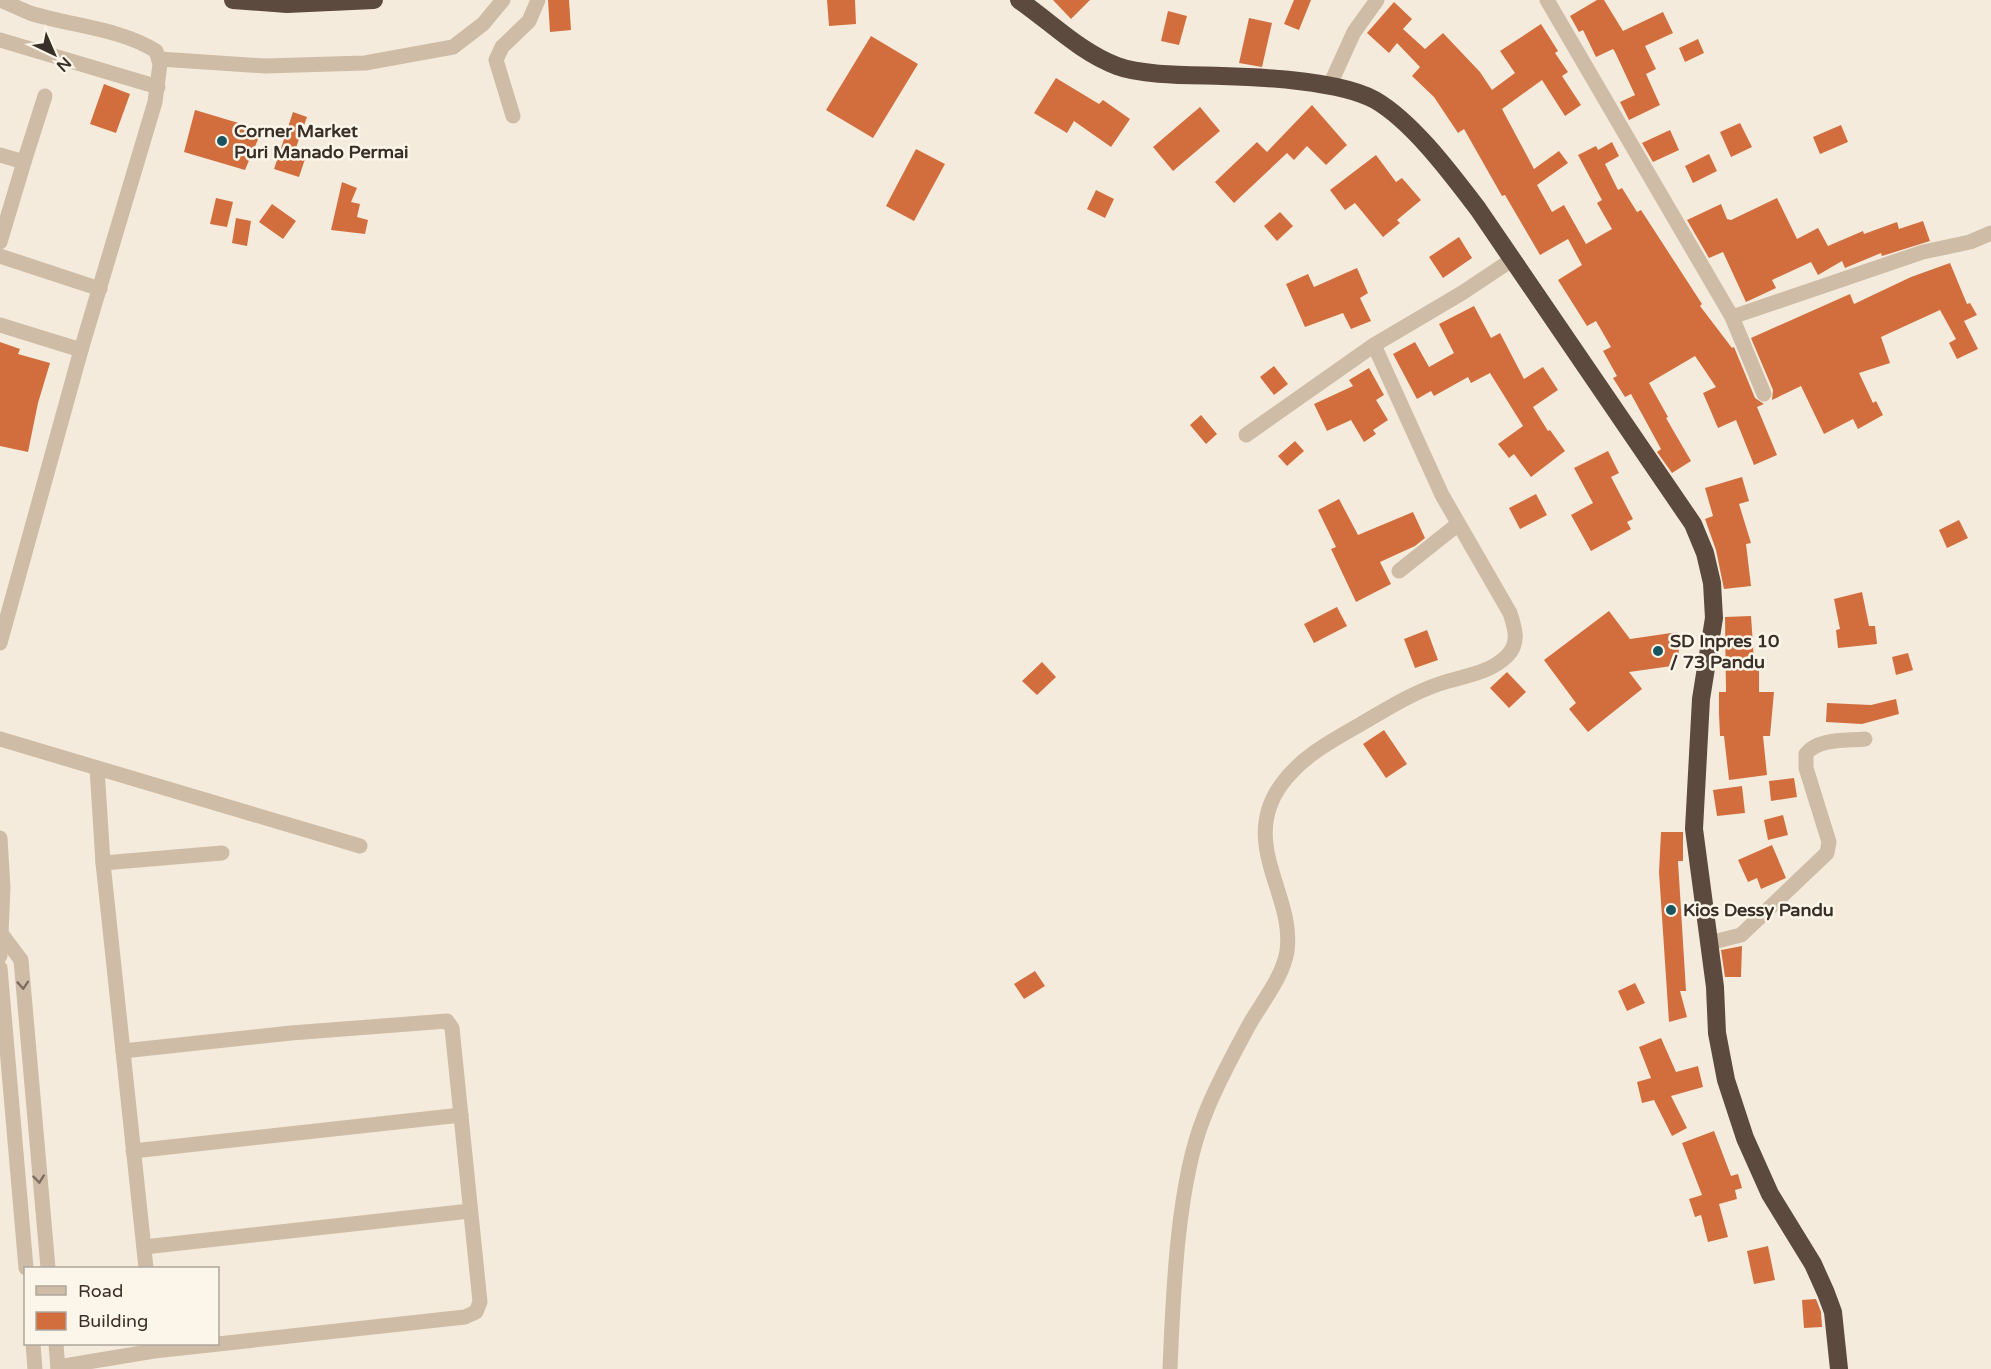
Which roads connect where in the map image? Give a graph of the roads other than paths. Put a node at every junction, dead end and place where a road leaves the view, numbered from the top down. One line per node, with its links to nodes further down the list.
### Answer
1 (0, 0): 10 (street)
2 (233, 0): 3 (highway)
3 (374, 0)
4 (503, 0): 10 (street)
5 (538, 0): 14 (street)
6 (1019, 0): 12 (highway)
7 (1377, 0): 12 (street)
8 (1547, 0): 22 (street)
9 (0, 40): 11 (street)
10 (160, 59): 11 (street)
11 (158, 87): 21 (street)
12 (1329, 87): 20 (highway)
13 (45, 96): 16 (street)
14 (513, 116)
15 (0, 155): 16 (street)
16 (24, 162): 18 (street)
17 (1991, 233): 22 (street)
18 (0, 242)
19 (0, 256): 21 (street)
20 (1513, 259): 24 (street); 39 (highway)
21 (100, 289): 25 (street)
22 (1732, 317): 26 (street)
23 (0, 326): 25 (street)
24 (1374, 345): 27 (street); 28 (street)
25 (81, 351): 30 (street)
26 (1764, 394)
27 (1246, 435)
28 (1457, 525): 29 (street); 57 (street)
29 (1399, 571)
30 (0, 643)
31 (0, 739): 33 (street)
32 (1865, 739): 39 (street)
33 (97, 768): 35 (street); 37 (street)
34 (0, 838): 38 (street)
35 (360, 846)
36 (222, 853): 37 (street)
37 (102, 863): 42 (street)
38 (1, 932): 40 (street); 48 (street, one-way to 48)
39 (1709, 943): 58 (highway)
40 (0, 956)
41 (0, 968): 47 (street)
42 (123, 1051): 43 (street); 44 (street)
43 (461, 1115): 44 (street); 45 (street)
44 (133, 1151): 46 (street)
45 (470, 1211): 46 (street); 50 (street)
46 (144, 1247): 49 (street)
47 (26, 1267)
48 (48, 1267)
49 (146, 1267)
50 (219, 1341)
51 (33, 1345): 56 (street)
52 (56, 1345): 55 (street)
53 (175, 1345): 54 (street)
54 (154, 1347): 55 (street)
55 (58, 1368)
56 (35, 1369)
57 (1170, 1369)
58 (1839, 1369)

